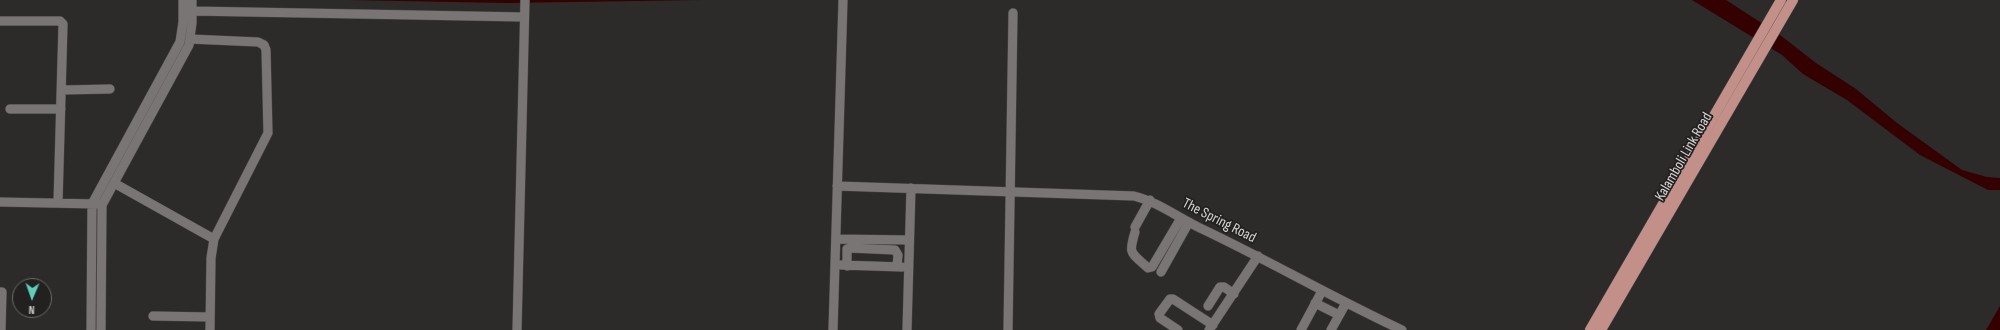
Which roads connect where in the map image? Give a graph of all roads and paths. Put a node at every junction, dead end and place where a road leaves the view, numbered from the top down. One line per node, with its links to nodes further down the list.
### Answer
1 (525, 0): 7 (street)
2 (844, 0): 16 (street)
3 (1781, 0): 56 (main road, Kalamboli Link Road)
4 (1792, 2): 57 (main road, Kalamboli Link Road)
5 (189, 4): 7 (street); 9 (street)
6 (1013, 13): 18 (street)
7 (525, 15): 48 (street)
8 (0, 21): 12 (street)
9 (187, 26): 10 (street); 22 (street)
10 (190, 38): 15 (street); 25 (street)
11 (110, 89): 12 (street)
12 (62, 90): 14 (street)
13 (10, 109): 14 (street)
14 (61, 109): 21 (street)
15 (114, 183): 23 (street); 25 (street)
16 (837, 186): 17 (street, The Spring Road); 26 (street)
17 (911, 188): 18 (street, The Spring Road); 27 (street)
18 (1010, 190): 19 (street, The Spring Road); 51 (street)
19 (1150, 200): 24 (street, The Spring Road); 24 (street)
20 (0, 202): 21 (street)
21 (58, 203): 22 (street)
22 (92, 204): 23 (street); 45 (street)
23 (102, 205): 46 (street)
24 (1185, 220): 28 (street, The Spring Road); 33 (street)
25 (214, 239): 42 (street)
26 (836, 239): 27 (street); 29 (street)
27 (909, 240): 32 (street)
28 (1258, 256): 34 (street, The Spring Road); 36 (street)
29 (835, 265): 30 (street); 49 (street)
30 (847, 266): 31 (street); 31 (street)
31 (897, 266): 32 (street)
32 (908, 267): 50 (street)
33 (1162, 272)
34 (1322, 290): 37 (street); 38 (street, The Spring Road)
35 (0, 292): 44 (street)
36 (1234, 294): 39 (street); 39 (street)
37 (1315, 303): 40 (street); 53 (street)
38 (1346, 303): 40 (street); 55 (street, The Spring Road)
39 (1220, 314): 43 (street)
40 (1339, 315): 54 (street)
41 (153, 316): 42 (street)
42 (210, 317): 47 (street)
43 (1211, 328): 52 (street)
44 (1, 330)
45 (91, 330)
46 (101, 330)
47 (210, 330)
48 (517, 330)
49 (833, 330)
50 (907, 330)
51 (1008, 330)
52 (1178, 330)
53 (1301, 330)
54 (1330, 330)
55 (1402, 330)
56 (1590, 330)
57 (1601, 330)

